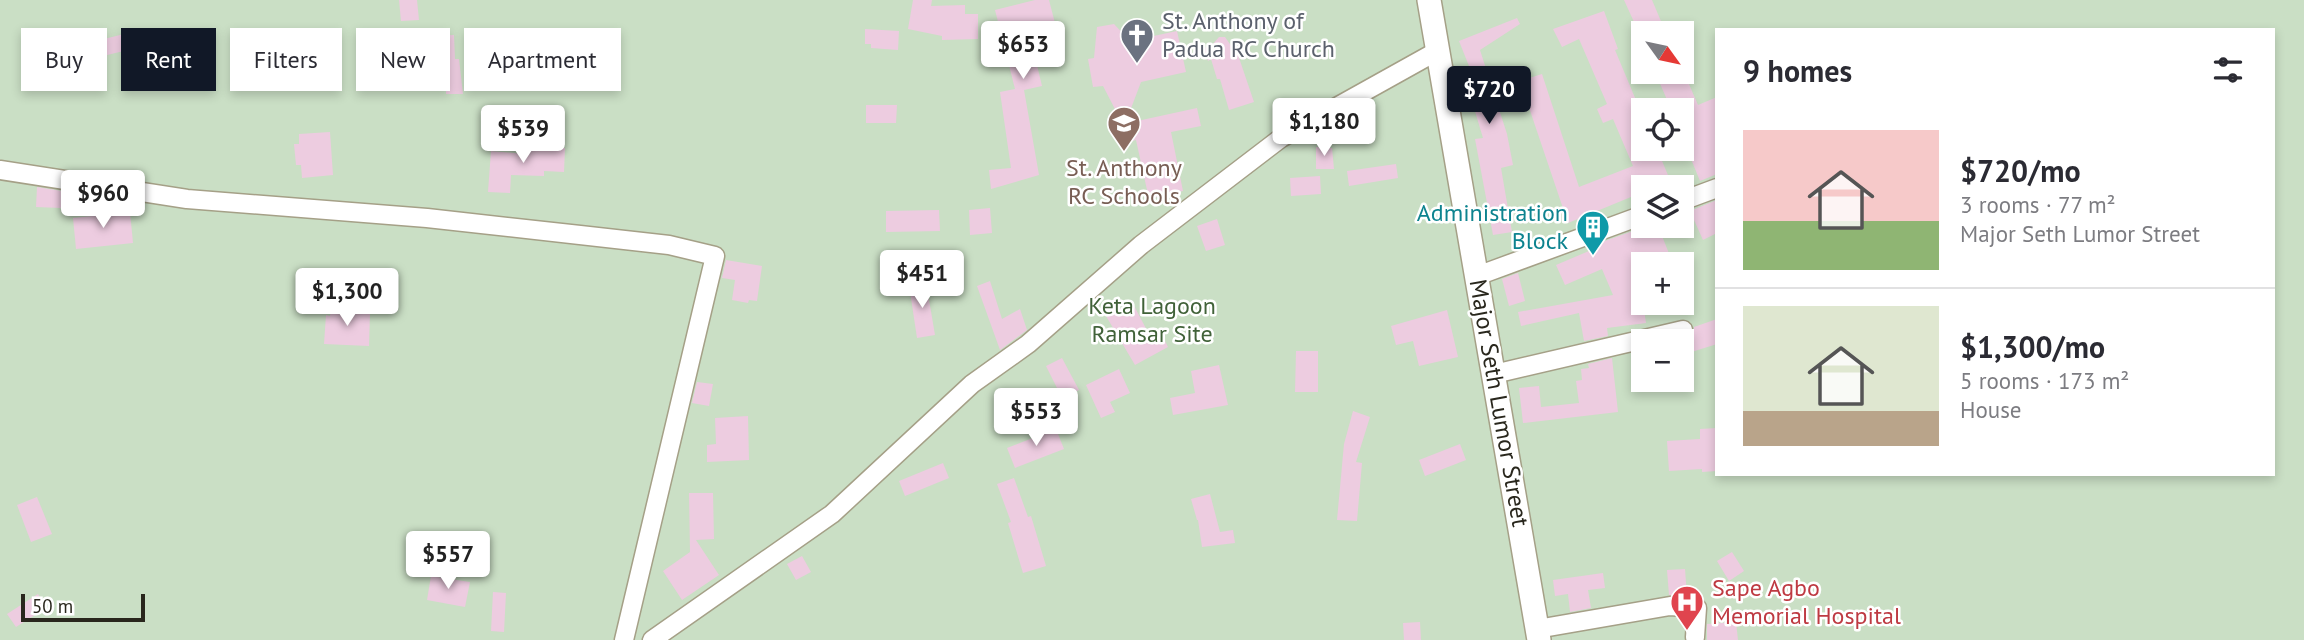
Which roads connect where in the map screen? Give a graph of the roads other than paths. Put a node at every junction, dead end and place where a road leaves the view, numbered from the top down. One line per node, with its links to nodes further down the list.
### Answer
1 (1429, 0): 2 (main road, Major Seth Lumor Street)
2 (1439, 50): 7 (main road, Major Seth Lumor Street); 13 (street)
3 (0, 170): 12 (street)
4 (1715, 189): 5 (street)
5 (1694, 197)
6 (1631, 219): 7 (street)
7 (1477, 276): 9 (main road, Major Seth Lumor Street)
8 (1631, 342): 9 (street)
9 (1494, 374): 10 (main road, Major Seth Lumor Street)
10 (1538, 634): 11 (street)
11 (1695, 637)
12 (624, 640)
13 (652, 640)

